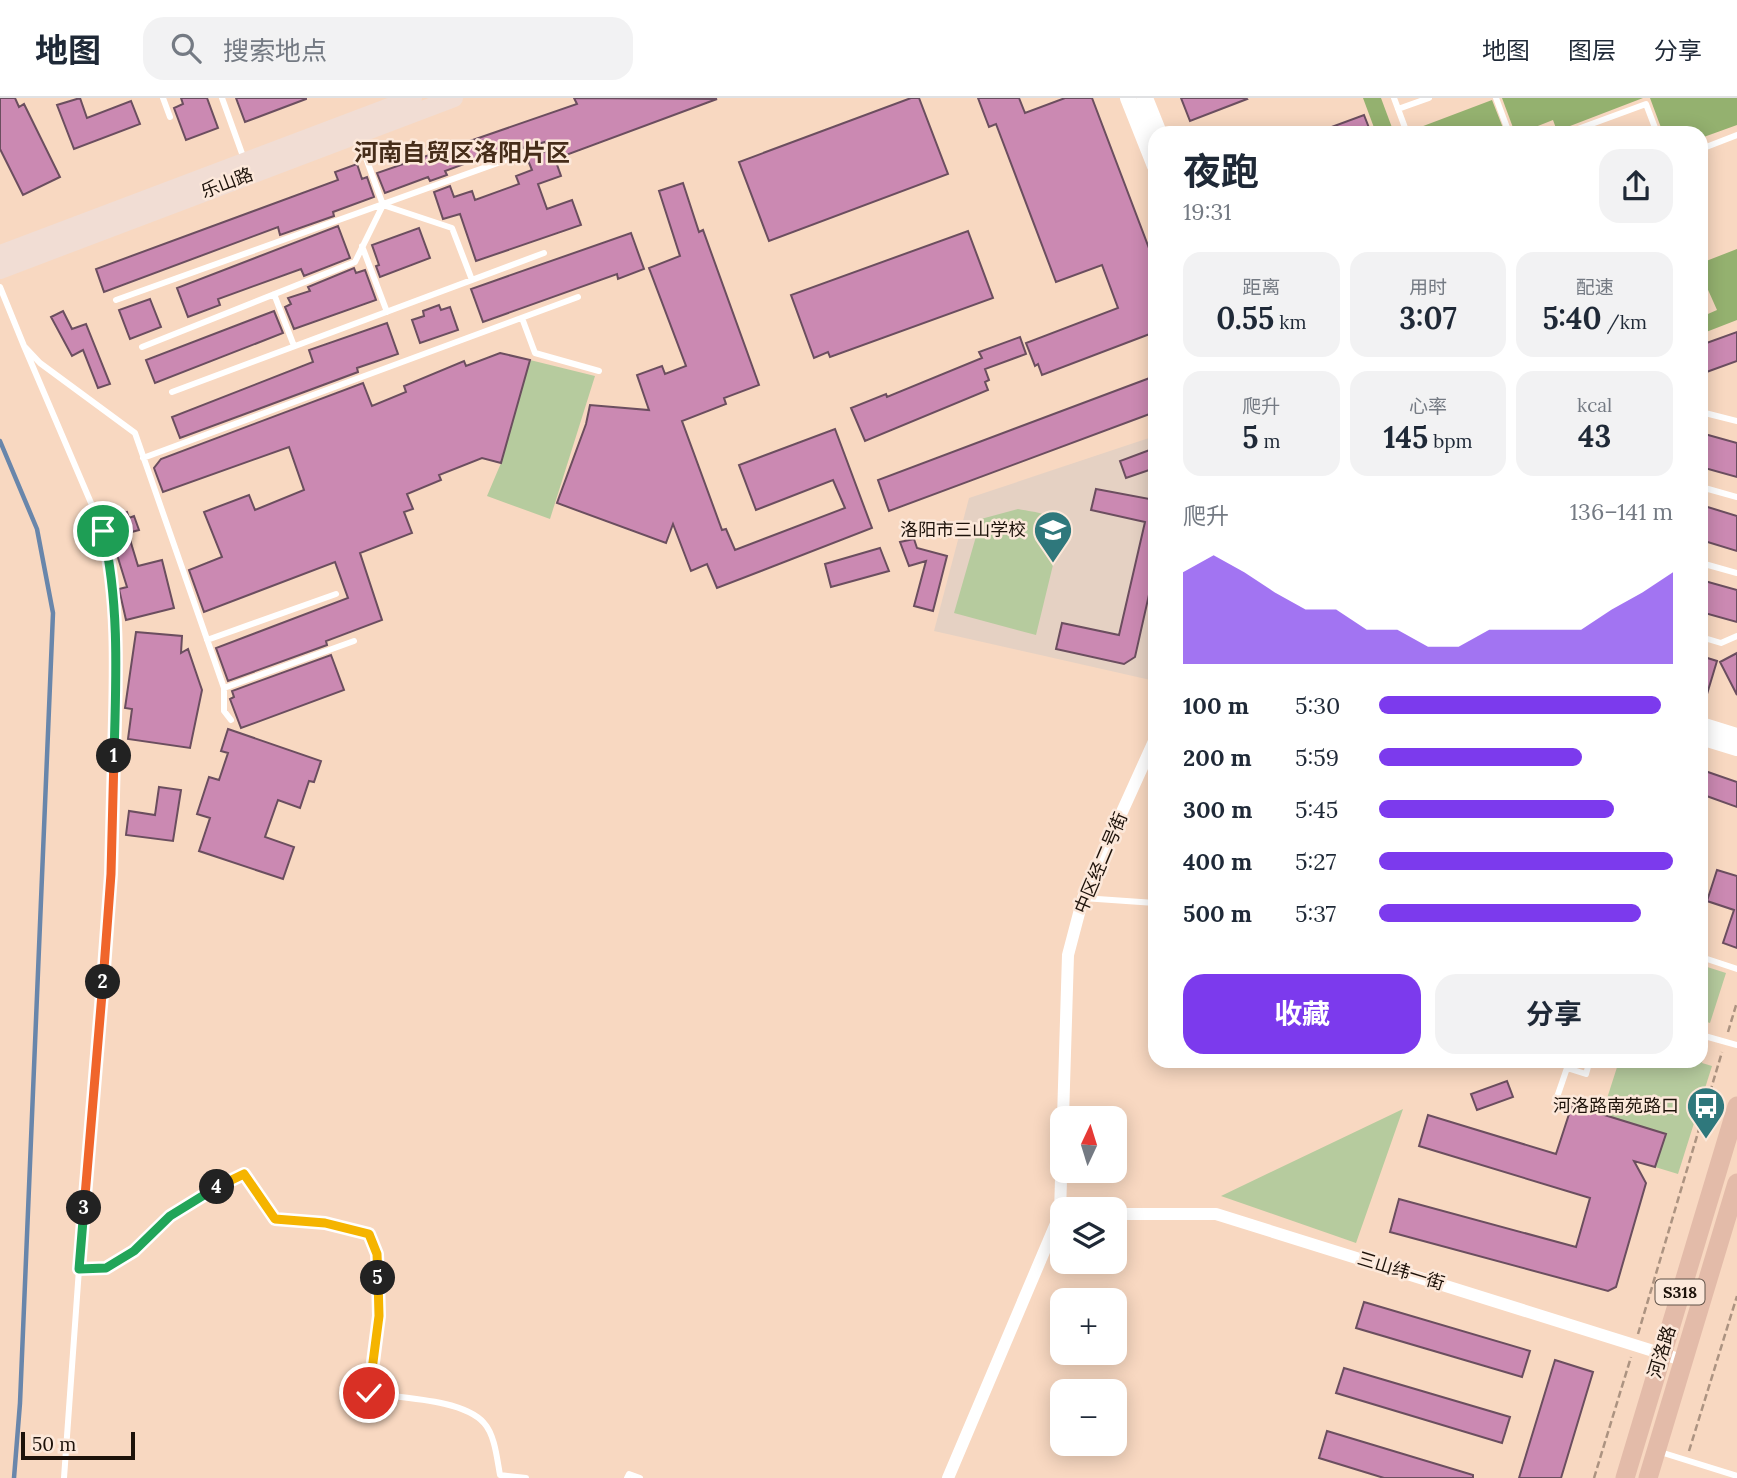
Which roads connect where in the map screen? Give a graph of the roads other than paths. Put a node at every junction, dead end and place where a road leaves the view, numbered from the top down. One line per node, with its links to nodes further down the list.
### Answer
1 (163, 98): 11 (lane)
2 (222, 98): 22 (lane)
3 (413, 98): 17 (main road, 乐山路)
4 (454, 98): 17 (main road, 乐山路)
5 (1128, 98): 21 (street)
6 (1145, 98): 12 (street)
7 (1394, 98): 10 (lane)
8 (1429, 98): 10 (lane)
9 (1496, 98): 14 (lane)
10 (1398, 109): 13 (lane)
11 (170, 117)
12 (1155, 126)
13 (1404, 126)
14 (1506, 126)
15 (1586, 126): 16 (lane)
16 (1654, 126)
17 (355, 128): 22 (main road, 乐山路); 23 (lane)
18 (1737, 135): 19 (lane)
19 (1708, 146)
20 (542, 147): 23 (lane)
21 (1148, 148)
22 (247, 167): 26 (main road, 乐山路)
23 (383, 205): 24 (lane); 27 (lane); 30 (lane)
24 (362, 246): 28 (lane); 31 (lane)
25 (544, 253): 27 (lane)
26 (0, 269): 33 (lane)
27 (472, 280): 31 (lane)
28 (274, 294): 34 (lane); 35 (lane)
29 (578, 297): 32 (lane)
30 (116, 300)
31 (387, 312): 34 (lane)
32 (522, 318): 36 (lane); 40 (lane)
33 (24, 346): 40 (lane); 72 (lane)
34 (294, 346): 37 (lane)
35 (142, 347)
36 (598, 372)
37 (172, 392)
38 (1708, 414): 39 (lane)
39 (1737, 421)
40 (144, 458): 48 (lane)
41 (1708, 489): 42 (lane)
42 (1737, 497)
43 (1708, 565): 44 (lane)
44 (1737, 573)
45 (336, 594): 48 (lane)
46 (1737, 636): 47 (lane)
47 (1708, 639)
48 (207, 640): 50 (lane)
49 (354, 640): 50 (lane)
50 (223, 688): 51 (lane)
51 (231, 720)
52 (1708, 727): 53 (street)
53 (1737, 736)
54 (1708, 739): 55 (street)
55 (1737, 748)
56 (1148, 754): 57 (street, 中区经二号街)
57 (1083, 898): 58 (lane); 67 (street, 中区经二号街)
58 (1148, 902)
59 (1708, 959): 60 (lane)
60 (1737, 969)
61 (1708, 1037): 62 (lane)
62 (1737, 1045)
63 (1567, 1068): 65 (lane)
64 (1567, 1068): 66 (lane)
65 (1588, 1068)
66 (1555, 1103)
67 (1063, 1106)
68 (1737, 1106): 73 (main road, 河洛路 / S318)
69 (1737, 1183): 74 (main road, 河洛路 / S318)
70 (1127, 1214): 73 (street, 三山纬一街)
71 (1050, 1240): 81 (street)
72 (79, 1269): 77 (lane); 78 (lane)
73 (1662, 1353): 74 (street, 三山纬一街); 82 (main road, 河洛路 / S318)
74 (1682, 1360): 75 (main road, 河洛路 / S318)
75 (1655, 1451): 76 (lane); 83 (main road, 河洛路 / S318)
76 (1737, 1476)
77 (64, 1478)
78 (526, 1478)
79 (627, 1478): 80 (lane)
80 (640, 1478)
81 (948, 1478)
82 (1625, 1478)
83 (1648, 1478)

